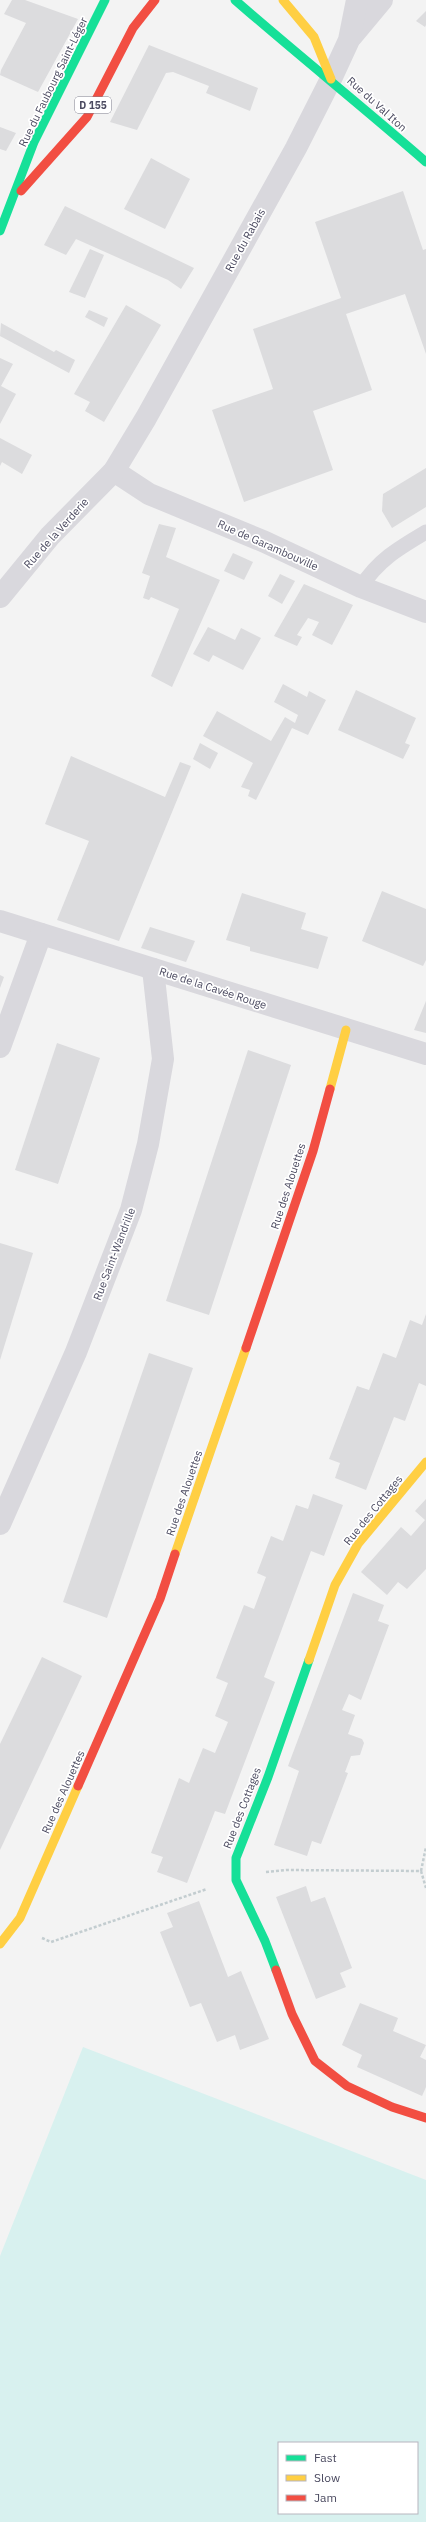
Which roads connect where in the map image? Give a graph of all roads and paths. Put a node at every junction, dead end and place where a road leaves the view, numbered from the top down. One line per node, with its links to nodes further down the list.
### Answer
1 (105, 0): 11 (street, Rue du Faubourg Saint-Léger / D 155)
2 (155, 0): 11 (street, Rue du Faubourg Saint-Léger / D 155)
3 (235, 0): 8 (street, Rue du Val Iton)
4 (283, 0): 8 (street, Rue du Val Iton)
5 (357, 0): 7 (street, Rue du Rabais)
6 (382, 0): 7 (street)
7 (349, 40): 8 (street, Rue du Rabais)
8 (331, 79): 9 (street, Rue du Val Iton); 13 (street, Rue du Rabais)
9 (426, 162)
10 (0, 192): 11 (lane)
11 (14, 198): 12 (street, Rue du Faubourg Saint-Léger / D 155)
12 (0, 231)
13 (114, 471): 15 (street, Rue de Garambouville); 16 (street, Rue de la Verderie)
14 (426, 532): 15 (lane)
15 (361, 587): 17 (street, Rue de Garambouville)
16 (0, 597)
17 (426, 612)
18 (0, 921): 19 (street, Rue de la Cavée Rouge)
19 (41, 934): 20 (street, Rue de la Cavée Rouge); 22 (street)
20 (153, 969): 21 (street, Rue de la Cavée Rouge); 25 (street, Rue Saint-Wandrille)
21 (346, 1030): 23 (street, Rue de la Cavée Rouge); 28 (street, Rue des Alouettes)
22 (0, 1047)
23 (426, 1054)
24 (426, 1462): 29 (street, Rue des Cottages)
25 (0, 1524)
26 (426, 1847): 27 (path)
27 (421, 1871)
28 (0, 1944)
29 (426, 2118)

